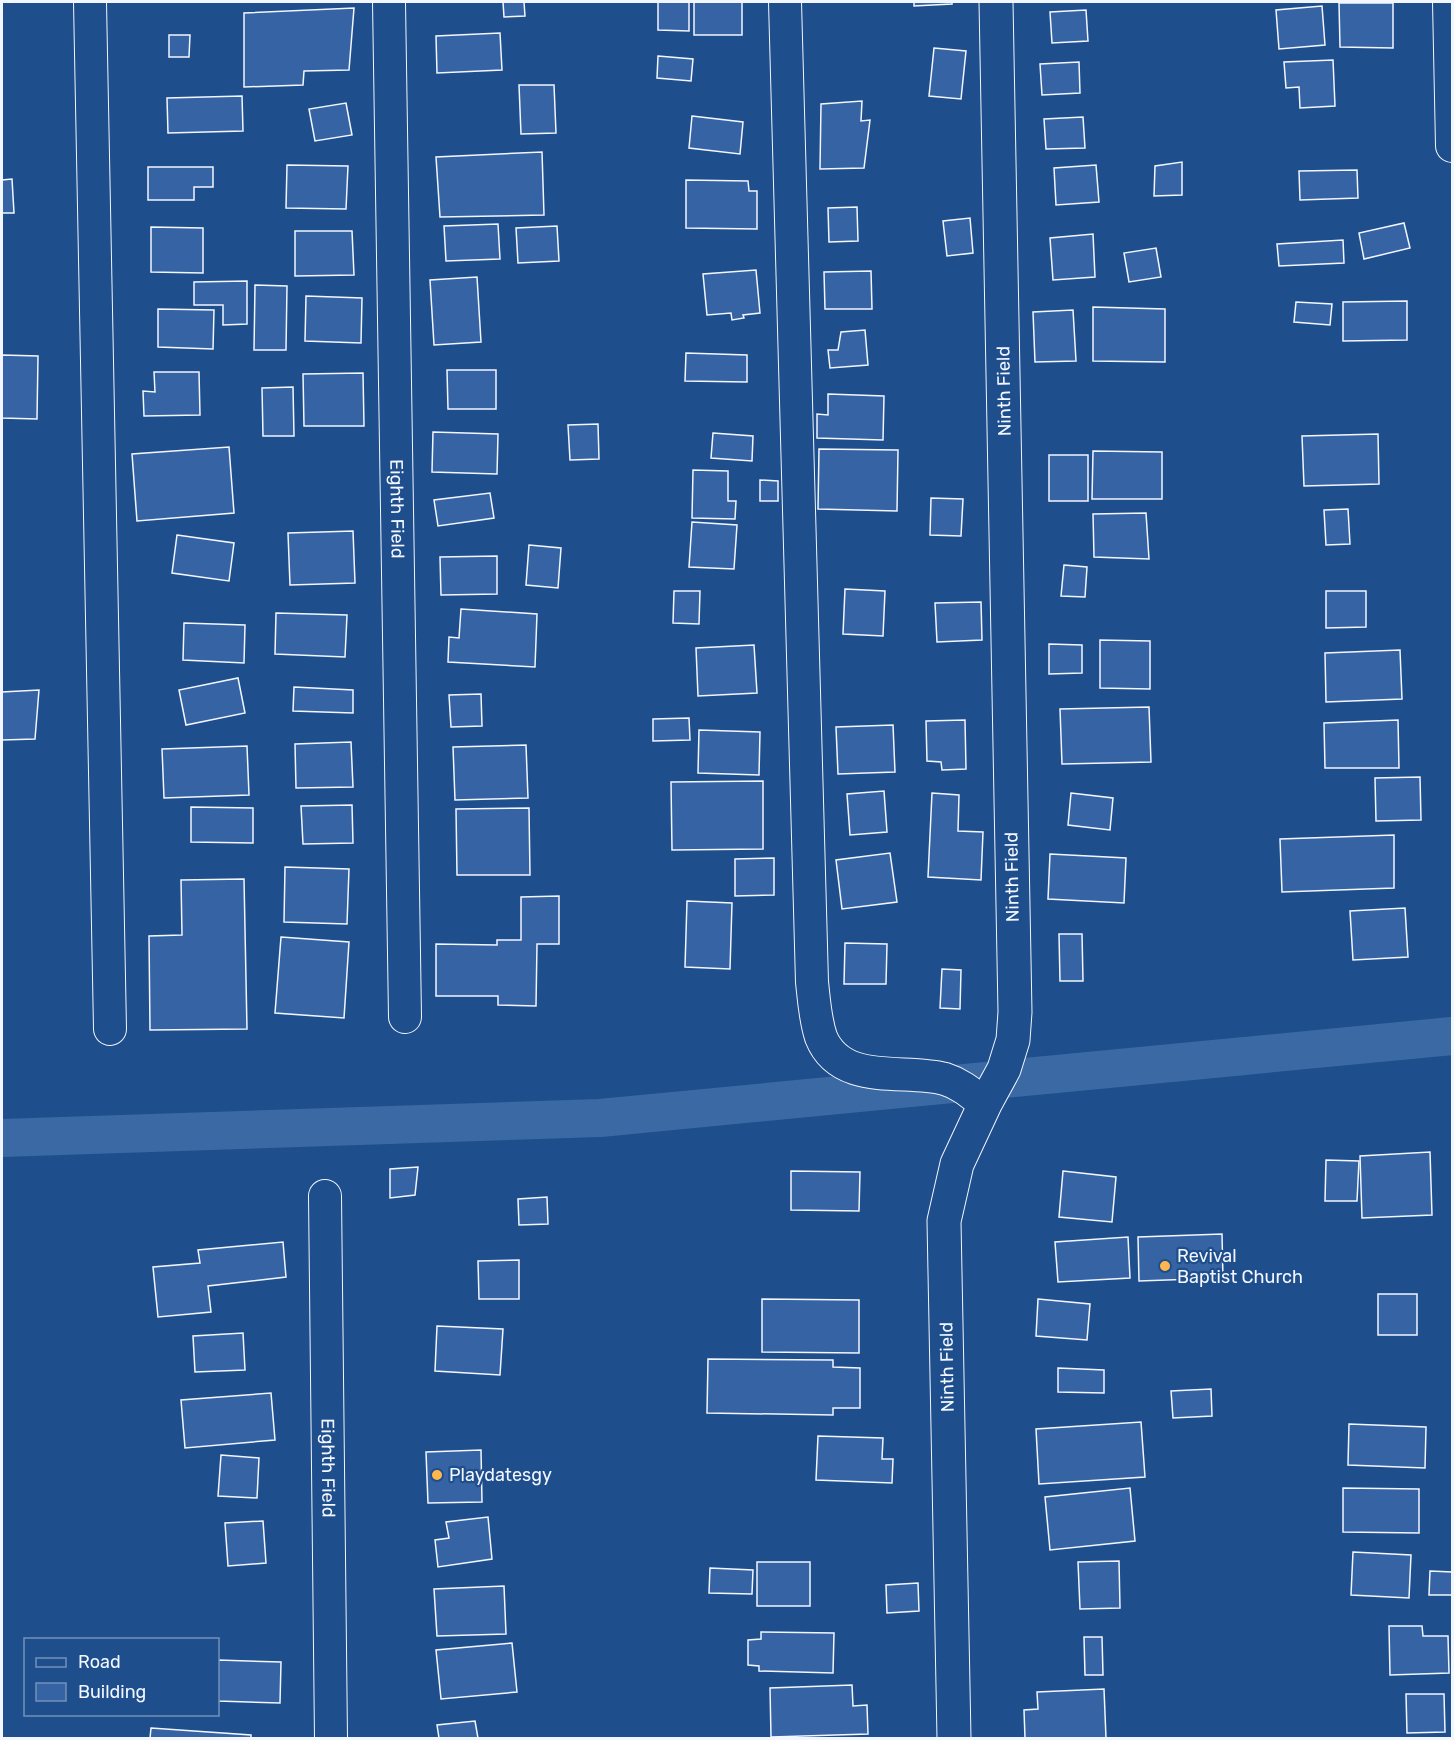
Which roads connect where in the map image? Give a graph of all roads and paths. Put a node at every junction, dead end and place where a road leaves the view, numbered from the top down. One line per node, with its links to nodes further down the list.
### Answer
1 (90, 2): 8 (street)
2 (389, 2): 7 (street, Eighth Field)
3 (785, 2): 9 (street)
4 (996, 2): 9 (street, Ninth Field)
5 (1449, 2): 6 (street)
6 (1452, 147)
7 (405, 1017)
8 (110, 1029)
9 (985, 1104): 12 (street, Ninth Field)
10 (325, 1196): 11 (street, Eighth Field)
11 (331, 1738)
12 (954, 1738)

